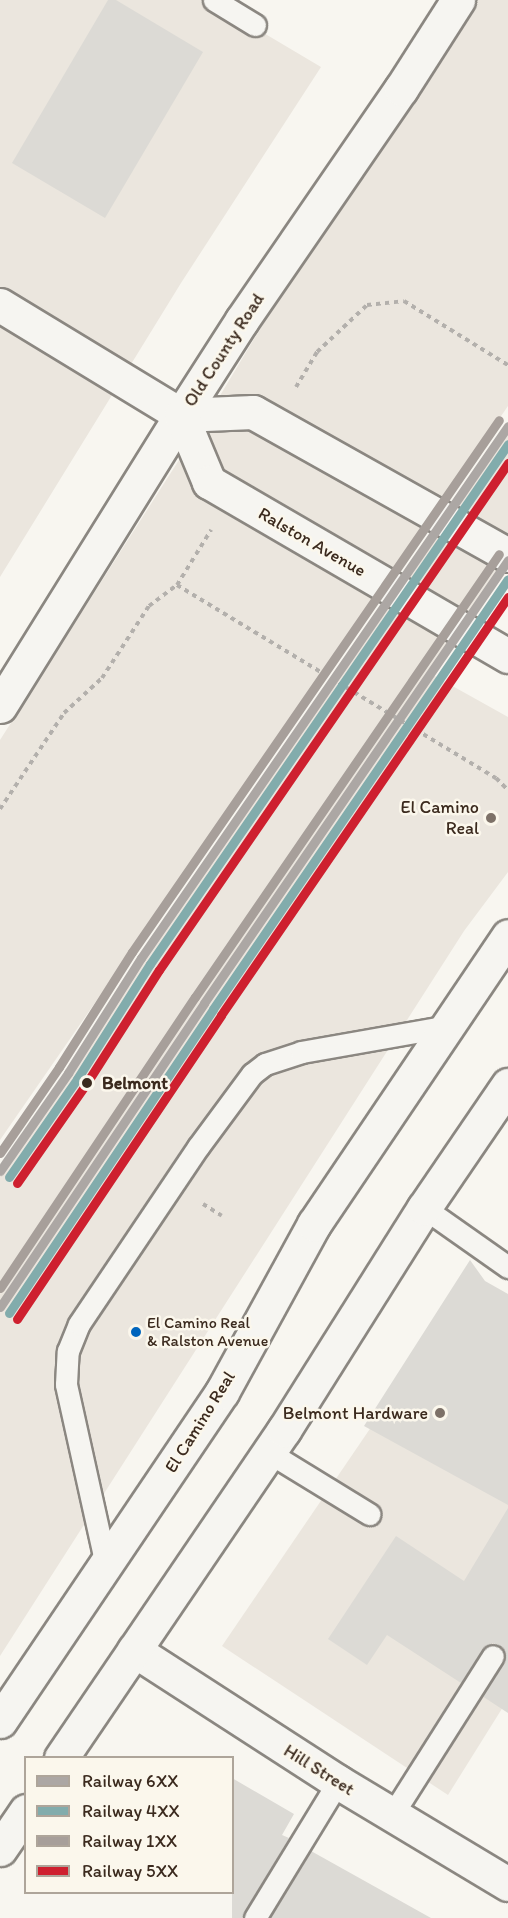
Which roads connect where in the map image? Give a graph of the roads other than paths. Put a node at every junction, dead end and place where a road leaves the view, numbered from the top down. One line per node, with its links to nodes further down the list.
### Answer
1 (214, 0): 3 (lane)
2 (458, 0): 5 (main road, Old County Road)
3 (255, 25)
4 (0, 305): 5 (main road)
5 (182, 416): 6 (main road); 7 (main road, Ralston Avenue); 8 (main road, Old County Road)
6 (508, 555)
7 (508, 656)
8 (0, 706)
9 (508, 936): 10 (main road, El Camino Real)
10 (448, 1026): 16 (main road, El Camino Real); 16 (lane)
11 (508, 1085): 12 (main road)
12 (424, 1208): 13 (lane); 14 (main road)
13 (508, 1267)
14 (268, 1452): 15 (lane); 17 (main road)
15 (369, 1514)
16 (106, 1565): 19 (main road, El Camino Real)
17 (134, 1650): 20 (main road); 21 (main road, Hill Street)
18 (493, 1656): 23 (lane)
19 (0, 1721)
20 (63, 1756)
21 (338, 1782): 23 (main road, Hill Street); 26 (lane)
22 (24, 1814): 24 (main road)
23 (392, 1815): 25 (main road, Hill Street)
24 (0, 1848)
25 (508, 1884)
26 (255, 1918)

